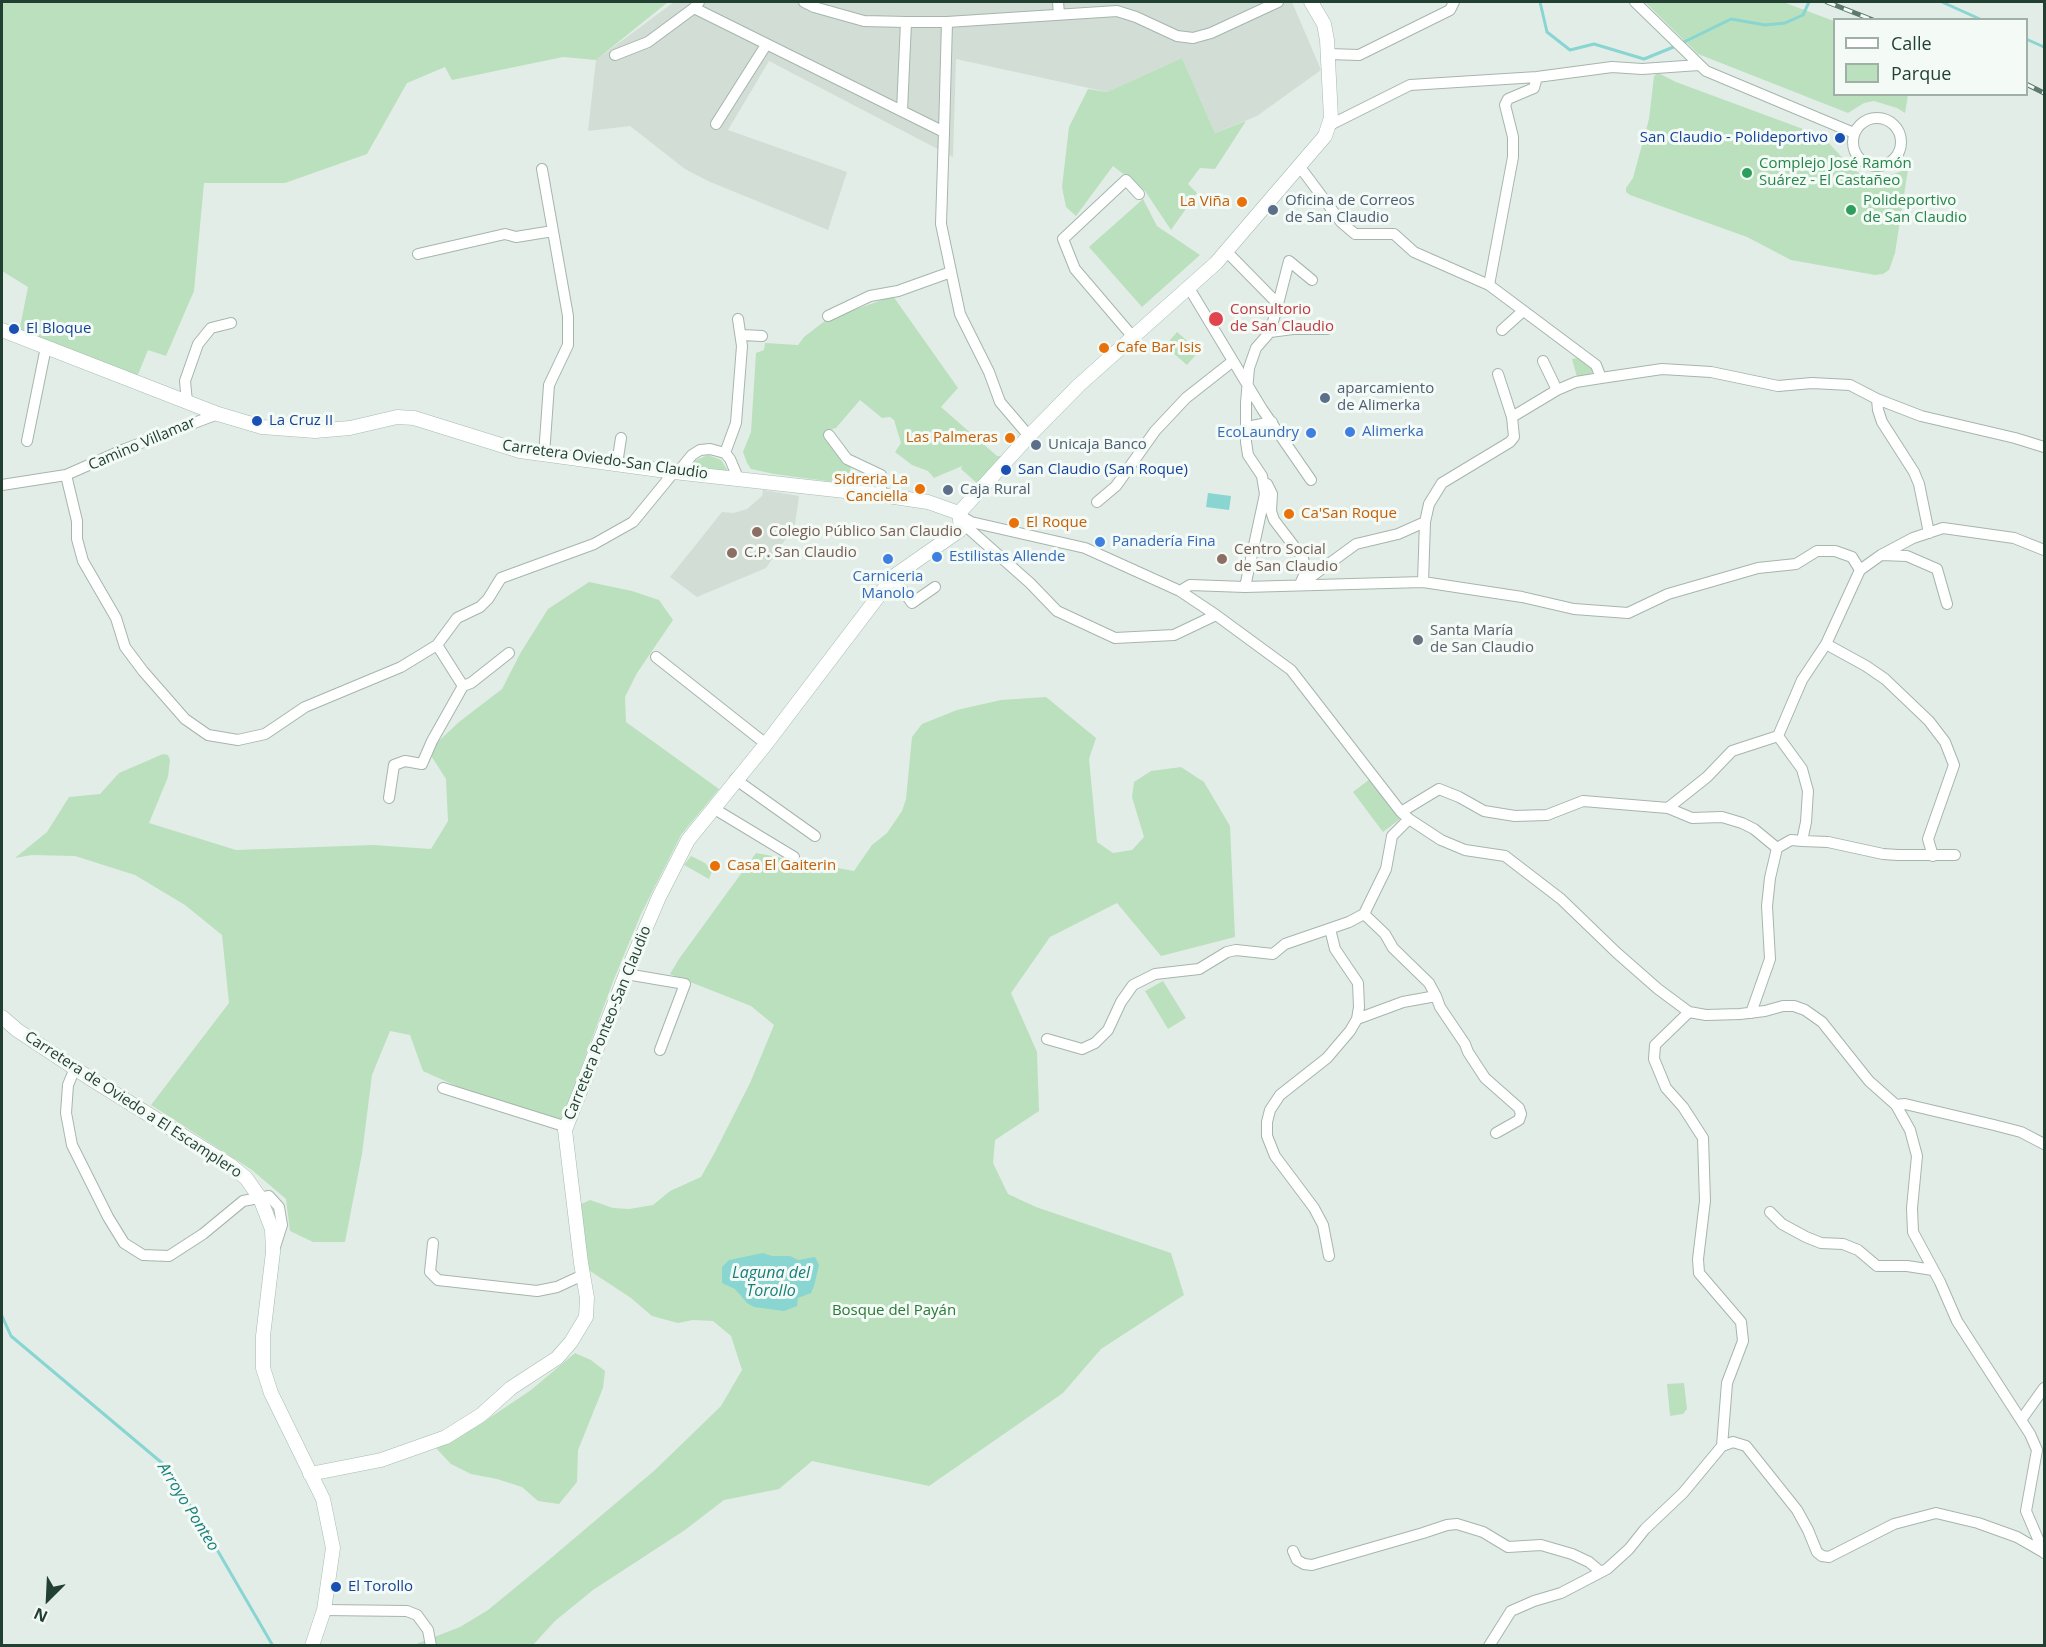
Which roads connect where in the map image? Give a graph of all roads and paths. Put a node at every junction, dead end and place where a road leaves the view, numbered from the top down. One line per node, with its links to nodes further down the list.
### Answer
1 (804, 2): 8 (street)
2 (1058, 2): 9 (street)
3 (1278, 2): 9 (street)
4 (1311, 2): 13 (street)
5 (1454, 2): 13 (street)
6 (1635, 2): 15 (street)
7 (696, 5): 12 (street); 14 (street)
8 (835, 7): 10 (street)
9 (1059, 14): 11 (street)
10 (906, 22): 11 (street); 17 (street)
11 (947, 22): 20 (street)
12 (766, 45): 17 (street); 18 (street)
13 (1328, 54): 19 (street)
14 (615, 55)
15 (1699, 65): 16 (street); 21 (street)
16 (1537, 77): 19 (street); 30 (street)
17 (902, 111): 20 (street)
18 (716, 124)
19 (1330, 125): 22 (street)
20 (944, 132): 28 (street)
21 (1854, 133): 21 (street)
22 (1300, 167): 26 (street); 30 (street)
23 (542, 169): 25 (street)
24 (1139, 194): 43 (street)
25 (553, 231): 27 (street); 65 (street)
26 (1226, 251): 31 (street); 32 (street)
27 (418, 254)
28 (951, 272): 34 (street); 60 (street)
29 (1312, 280): 32 (street)
30 (1489, 285): 33 (street)
31 (1189, 288): 43 (street); 45 (street)
32 (1278, 304): 40 (street)
33 (1523, 311): 39 (street); 48 (street)
34 (828, 316)
35 (738, 319): 41 (street)
36 (231, 323): 52 (street)
37 (1327, 329): 40 (street)
38 (2, 330): 44 (street, Carretera Oviedo-San Claudio)
39 (1502, 330)
40 (1270, 332): 49 (street)
41 (742, 335): 42 (street); 64 (street)
42 (762, 336)
43 (1133, 337): 60 (street)
44 (46, 347): 52 (street, Carretera Oviedo-San Claudio); 62 (street)
45 (1233, 361): 49 (street); 74 (street)
46 (1543, 361): 50 (street)
47 (1498, 374): 56 (street)
48 (1601, 378): 50 (street); 51 (street)
49 (1249, 384): 53 (street); 54 (street)
50 (1557, 390): 56 (street)
51 (1877, 399): 63 (street); 77 (street)
52 (187, 402): 55 (street, Carretera Oviedo-San Claudio)
53 (1262, 409): 54 (street); 57 (street); 58 (street)
54 (1245, 411): 58 (street)
55 (218, 414): 65 (street, Carretera Oviedo-San Claudio); 68 (street, Camino Villamar)
56 (1512, 417): 76 (street)
57 (1272, 422): 58 (street); 71 (street)
58 (1246, 434): 69 (street)
59 (829, 435): 73 (street)
60 (1029, 436): 75 (street)
61 (621, 438): 66 (street)
62 (27, 441)
63 (2044, 447)
64 (724, 453): 67 (street); 70 (street)
65 (544, 455): 66 (street, Carretera Oviedo-San Claudio)
66 (618, 464): 67 (street, Carretera Oviedo-San Claudio)
67 (676, 472): 70 (street, Carretera Oviedo-San Claudio); 90 (street)
68 (66, 475): 72 (street, Camino Villamar); 90 (street)
69 (1262, 476): 83 (street); 85 (street)
70 (738, 478): 73 (street, Carretera Oviedo-San Claudio)
71 (1311, 480)
72 (2, 485)
73 (881, 495): 75 (street, Carretera Oviedo-San Claudio)
74 (1097, 502)
75 (960, 515): 81 (street, Carretera Ponteo-San Claudio); 86 (street); 88 (street)
76 (1425, 522): 82 (street); 83 (street)
77 (1929, 533): 78 (street); 79 (street)
78 (2044, 550)
79 (1881, 555): 80 (street); 87 (street)
80 (1860, 570): 82 (street); 89 (street)
81 (893, 577): 84 (street); 95 (street, Carretera Ponteo-San Claudio)
82 (1423, 582): 83 (street)
83 (1300, 585): 85 (street)
84 (935, 587)
85 (1245, 587): 86 (street)
86 (1179, 591): 88 (street)
87 (1947, 604)
88 (1216, 615): 100 (street)
89 (1826, 644): 94 (street); 106 (street)
90 (437, 645): 93 (street)
91 (509, 653): 93 (street)
92 (656, 657): 95 (street)
93 (464, 686): 97 (street)
94 (1778, 736): 99 (street); 102 (street)
95 (766, 744): 96 (street, Carretera Ponteo-San Claudio)
96 (735, 779): 98 (street, Carretera Ponteo-San Claudio); 101 (street)
97 (389, 798)
98 (713, 808): 105 (street); 109 (street, Carretera Ponteo-San Claudio)
99 (1668, 808): 100 (street); 103 (street)
100 (1405, 815): 107 (street); 111 (street)
101 (815, 836)
102 (1802, 840): 103 (street); 106 (street)
103 (1778, 848): 112 (street)
104 (1955, 855): 106 (street)
105 (794, 856)
106 (1933, 856)
107 (1364, 914): 108 (street); 110 (street)
108 (1330, 929): 114 (street); 115 (street)
109 (626, 974): 116 (street); 120 (street, Carretera Ponteo-San Claudio)
110 (1436, 996): 114 (street); 121 (street)
111 (1689, 1012): 112 (street); 131 (street)
112 (1751, 1013): 119 (street)
113 (2, 1017): 117 (street, Carretera de Oviedo a El Escamplero)
114 (1357, 1019): 126 (street)
115 (1047, 1040)
116 (660, 1050)
117 (75, 1068): 123 (street, Carretera de Oviedo a El Escamplero); 123 (street)
118 (443, 1088): 120 (street)
119 (1896, 1105): 122 (street); 127 (street)
120 (567, 1127): 128 (street, Carretera Ponteo-San Claudio)
121 (1496, 1134)
122 (2044, 1144)
123 (260, 1198): 133 (street, Carretera de Oviedo a El Escamplero)
124 (1770, 1212): 127 (street)
125 (433, 1243): 128 (street)
126 (1329, 1256)
127 (1933, 1270): 130 (street)
128 (583, 1275): 133 (street, Carretera Ponteo-San Claudio)
129 (2044, 1388): 130 (street)
130 (2021, 1420): 132 (street)
131 (1722, 1446): 135 (street); 136 (street)
132 (2041, 1454): 135 (street)
133 (310, 1474): 137 (street, Carretera de Oviedo a El Escamplero)
134 (1293, 1551): 136 (street)
135 (2044, 1553)
136 (1601, 1572): 140 (street)
137 (324, 1610): 138 (street, Carretera de Oviedo a El Escamplero); 139 (street)
138 (312, 1646)
139 (431, 1646)
140 (1489, 1646)

